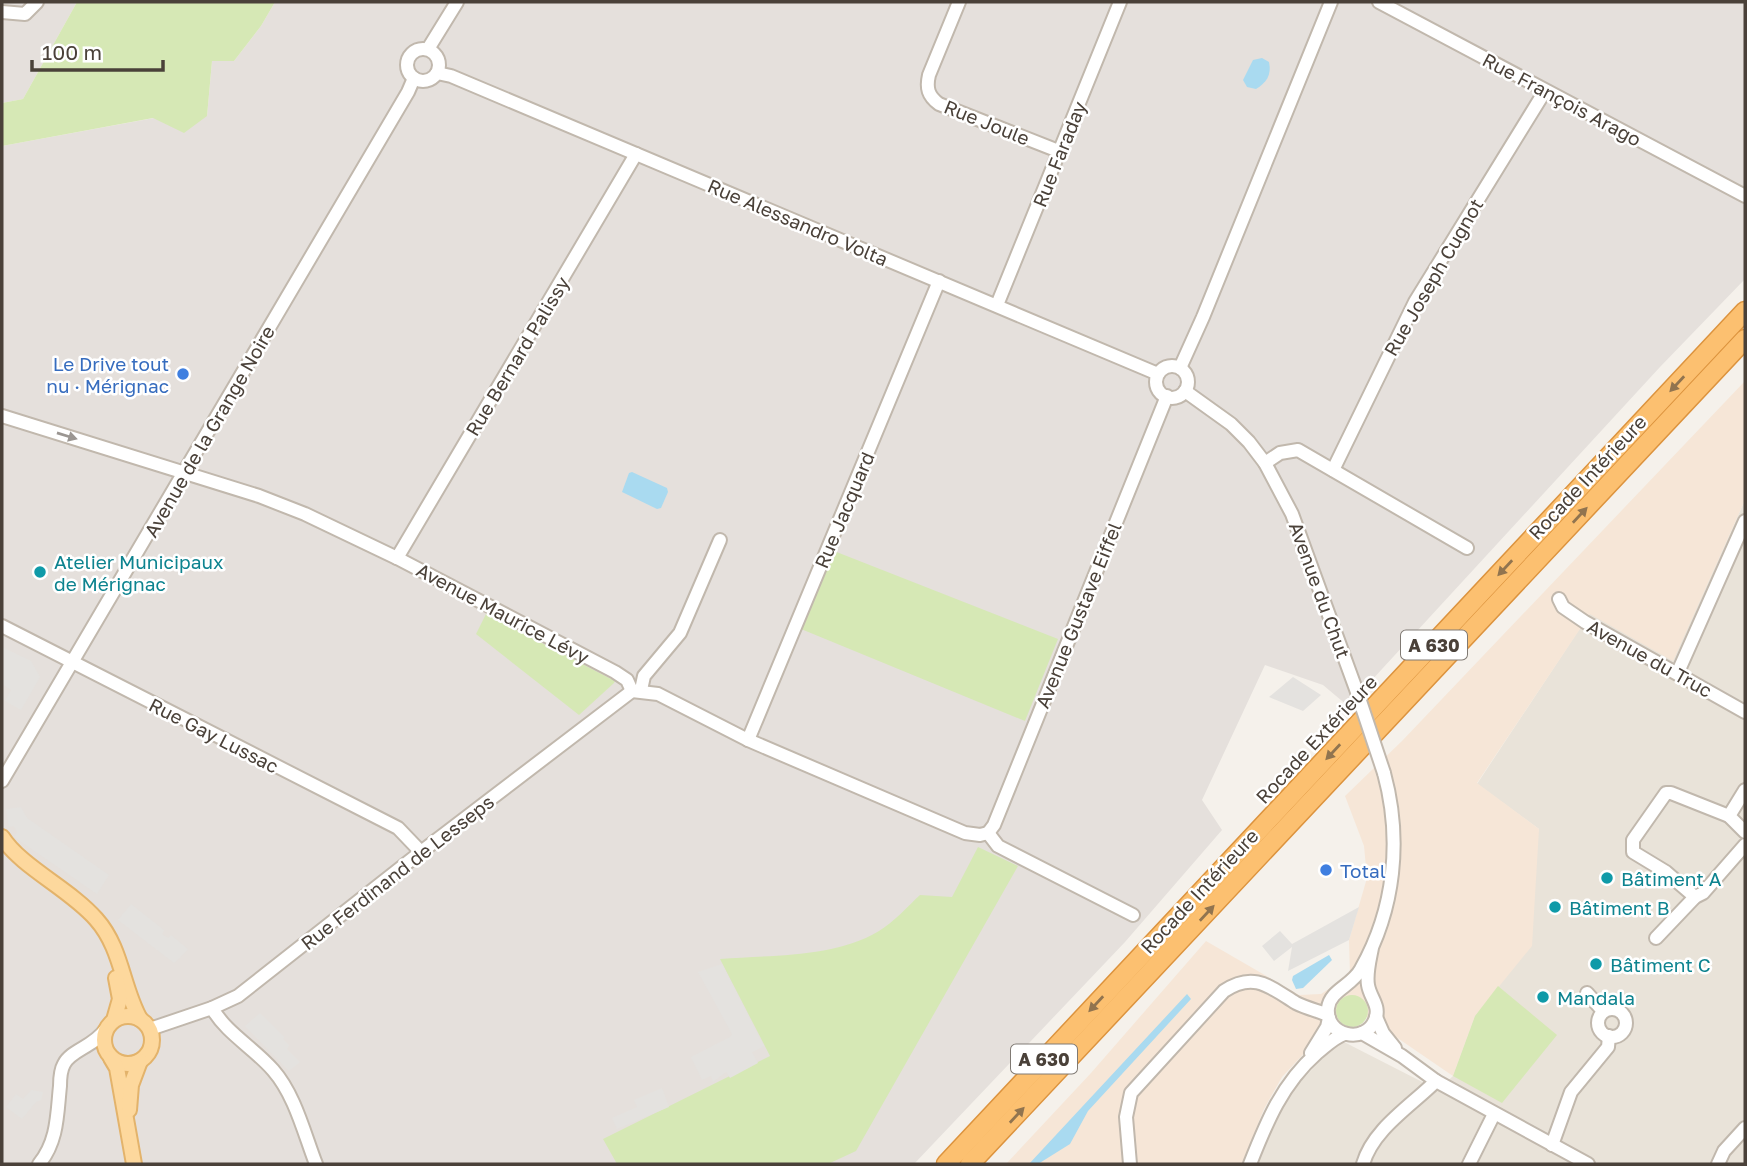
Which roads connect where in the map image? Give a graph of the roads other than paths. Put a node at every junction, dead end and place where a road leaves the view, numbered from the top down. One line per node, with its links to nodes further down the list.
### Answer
1 (37, 2): 7 (street)
2 (457, 2): 8 (street)
3 (959, 2): 12 (street, Rue Joule)
4 (1121, 2): 12 (street, Rue Faraday)
5 (1331, 2): 21 (street)
6 (1379, 2): 11 (street, Rue François Arago)
7 (2, 12)
8 (428, 49): 9 (street); 10 (street)
9 (437, 73): 10 (street); 13 (street, Rue Alessandro Volta)
10 (414, 78): 28 (street, Avenue de la Grange Noire)
11 (1545, 91): 14 (street, Rue François Arago); 27 (street, Rue Joseph Cugnot)
12 (1061, 152): 17 (street, Rue Faraday)
13 (636, 154): 15 (street, Rue Alessandro Volta); 32 (street, Rue Bernard Palissy)
14 (1745, 196)
15 (939, 281): 17 (street, Rue Alessandro Volta); 39 (street, Rue Jacquard)
16 (1745, 297): 19 (highway)
17 (997, 305): 22 (street, Rue Alessandro Volta)
18 (1745, 312): 19 (highway, Rocade Extérieure / A 630)
19 (1724, 334): 81 (highway, Rocade Extérieure / A 630, one-way to 81)
20 (1745, 339): 82 (highway, Rocade Intérieure / A 630, one-way to 20)
21 (1180, 368): 22 (street); 23 (street)
22 (1158, 374): 24 (street)
23 (1185, 391): 24 (street); 26 (street, Avenue du Chut)
24 (1167, 396): 44 (street, Avenue Gustave Eiffel)
25 (2, 416): 28 (street, Avenue Maurice Lévy, one-way to 28)
26 (1265, 463): 27 (street); 52 (street, Avenue du Chut, bridge)
27 (1333, 470): 31 (street)
28 (185, 472): 32 (street, Avenue Maurice Lévy); 35 (street, Avenue de la Grange Noire)
29 (1745, 521): 36 (street)
30 (720, 540): 37 (street)
31 (1467, 548)
32 (397, 558): 37 (street, Avenue Maurice Lévy)
33 (1559, 598): 36 (street, Avenue du Truc)
34 (2, 626): 35 (street, Rue Gay Lussac)
35 (72, 662): 40 (street, Avenue de la Grange Noire); 47 (street, Rue Gay Lussac)
36 (1678, 673): 38 (street, Avenue du Truc)
37 (636, 691): 39 (street, Avenue Maurice Lévy); 47 (street, Rue Ferdinand de Lesseps)
38 (1745, 712)
39 (748, 740): 44 (street, Avenue Maurice Lévy)
40 (2, 781)
41 (1745, 790): 42 (street)
42 (1729, 816): 43 (street); 49 (street)
43 (1745, 832)
44 (988, 833): 50 (street)
45 (2, 837): 62 (main road)
46 (1745, 845): 49 (street)
47 (421, 852): 57 (street, Rue Ferdinand de Lesseps)
48 (2, 855): 63 (main road)
49 (1695, 897): 51 (street)
50 (1133, 915)
51 (1656, 938)
52 (1372, 948): 53 (street, Avenue du Chut); 55 (street, Avenue du Chut)
53 (1345, 987): 55 (street); 56 (street)
54 (1587, 993): 59 (street)
55 (1372, 996): 61 (street)
56 (1331, 1000): 58 (street); 60 (street)
57 (212, 1008): 62 (street, Rue Ferdinand de Lesseps); 80 (street)
58 (1313, 1009): 60 (street); 83 (street)
59 (1603, 1011): 66 (street); 66 (street)
60 (1328, 1016): 64 (street); 71 (street)
61 (1376, 1017): 65 (street); 69 (street)
62 (145, 1024): 63 (main road); 70 (main road)
63 (110, 1025): 67 (street); 68 (main road)
64 (1343, 1034): 65 (street); 71 (street)
65 (1362, 1034): 69 (street)
66 (1609, 1036): 76 (street)
67 (83, 1049): 68 (street); 78 (street)
68 (110, 1056): 70 (main road); 74 (main road)
69 (1402, 1056): 72 (street)
70 (140, 1061): 74 (main road)
71 (1304, 1065): 84 (street)
72 (1436, 1081): 73 (street); 85 (street)
73 (1494, 1114): 76 (street); 77 (street)
74 (127, 1121): 79 (main road)
75 (1745, 1128): 87 (street)
76 (1552, 1145): 86 (street)
77 (1473, 1163)
78 (39, 1164)
79 (134, 1164)
80 (316, 1164)
81 (946, 1164)
82 (970, 1164)
83 (1130, 1164)
84 (1250, 1164)
85 (1363, 1164)
86 (1588, 1164)
87 (1718, 1164)

